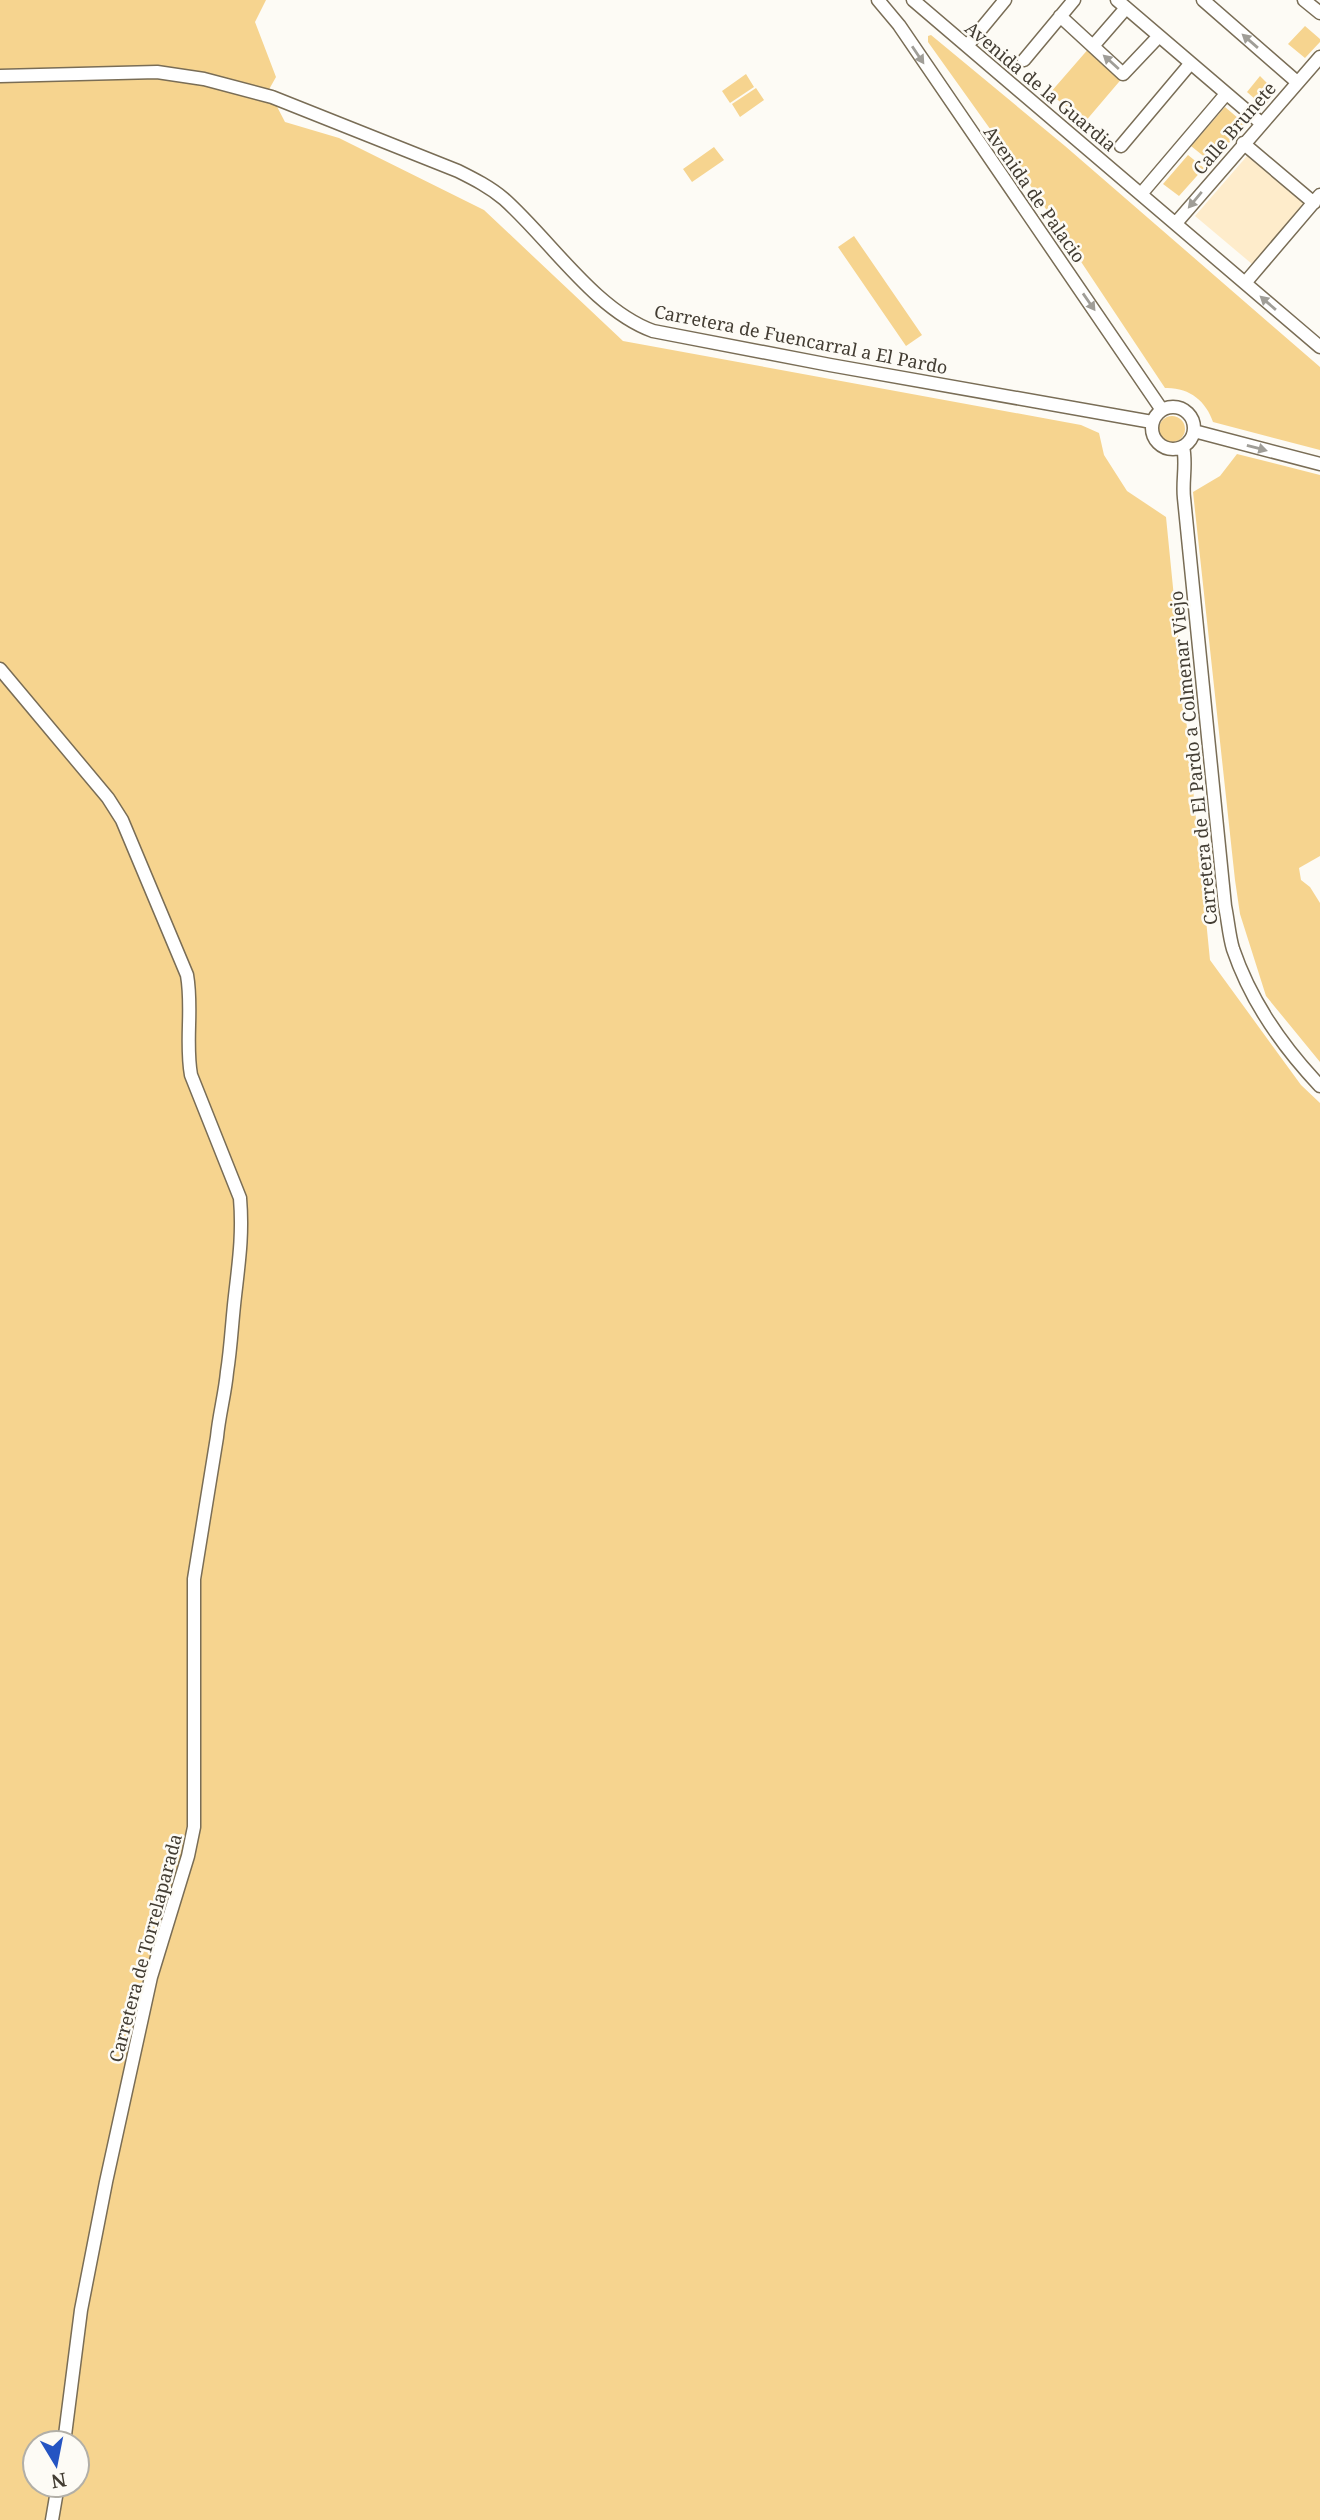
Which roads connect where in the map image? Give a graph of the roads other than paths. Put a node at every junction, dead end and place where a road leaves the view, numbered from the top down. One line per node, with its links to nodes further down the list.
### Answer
1 (877, 0): 11 (street, Avenida de Palacio)
2 (896, 0): 11 (street)
3 (1005, 0): 13 (street)
4 (1074, 0): 10 (street, Avenida de la Guardia)
5 (1203, 0): 19 (street, one-way to 5)
6 (1304, 0): 9 (street)
7 (913, 1): 13 (street, Avenida de la Guardia)
8 (1122, 4): 12 (street); 14 (street)
9 (1320, 13)
10 (1060, 16): 14 (street); 16 (street, Avenida de la Guardia)
11 (899, 26): 29 (street, Avenida de Palacio, one-way to 29)
12 (1158, 36): 14 (street, one-way to 14); 17 (street)
13 (967, 46): 24 (street, Avenida de la Guardia)
14 (1093, 46)
15 (1320, 57): 19 (street, Calle Brunete)
16 (1024, 60)
17 (1190, 64): 20 (street); 23 (street, Avenida de la Guardia)
18 (0, 76): 30 (street, Carretera de Fuencarral a El Pardo)
19 (1297, 82): 21 (street, Calle Brunete)
20 (1226, 94): 21 (street); 24 (street)
21 (1261, 123): 22 (street, Calle Brunete)
22 (1243, 143): 25 (street); 26 (street, Calle Brunete, one-way to 26)
23 (1121, 146)
24 (1141, 194): 26 (street, Avenida de la Guardia)
25 (1317, 199): 27 (street)
26 (1175, 223): 27 (street, Avenida de la Guardia)
27 (1245, 283): 28 (street, Avenida de la Guardia, one-way to 27)
28 (1320, 347)
29 (1162, 410): 30 (street); 31 (street)
30 (1152, 422): 33 (street)
31 (1194, 431): 32 (street); 34 (street, one-way to 34)
32 (1183, 447): 33 (street); 35 (street)
33 (1166, 449): 35 (street)
34 (1320, 464)
35 (1182, 484): 37 (street, Carretera de El Pardo a Colmenar Viejo)
36 (0, 669): 38 (street, Carretera de Torrelaparada)
37 (1320, 1086)
38 (66, 2429)
39 (56, 2499): 40 (street)
40 (52, 2520)

